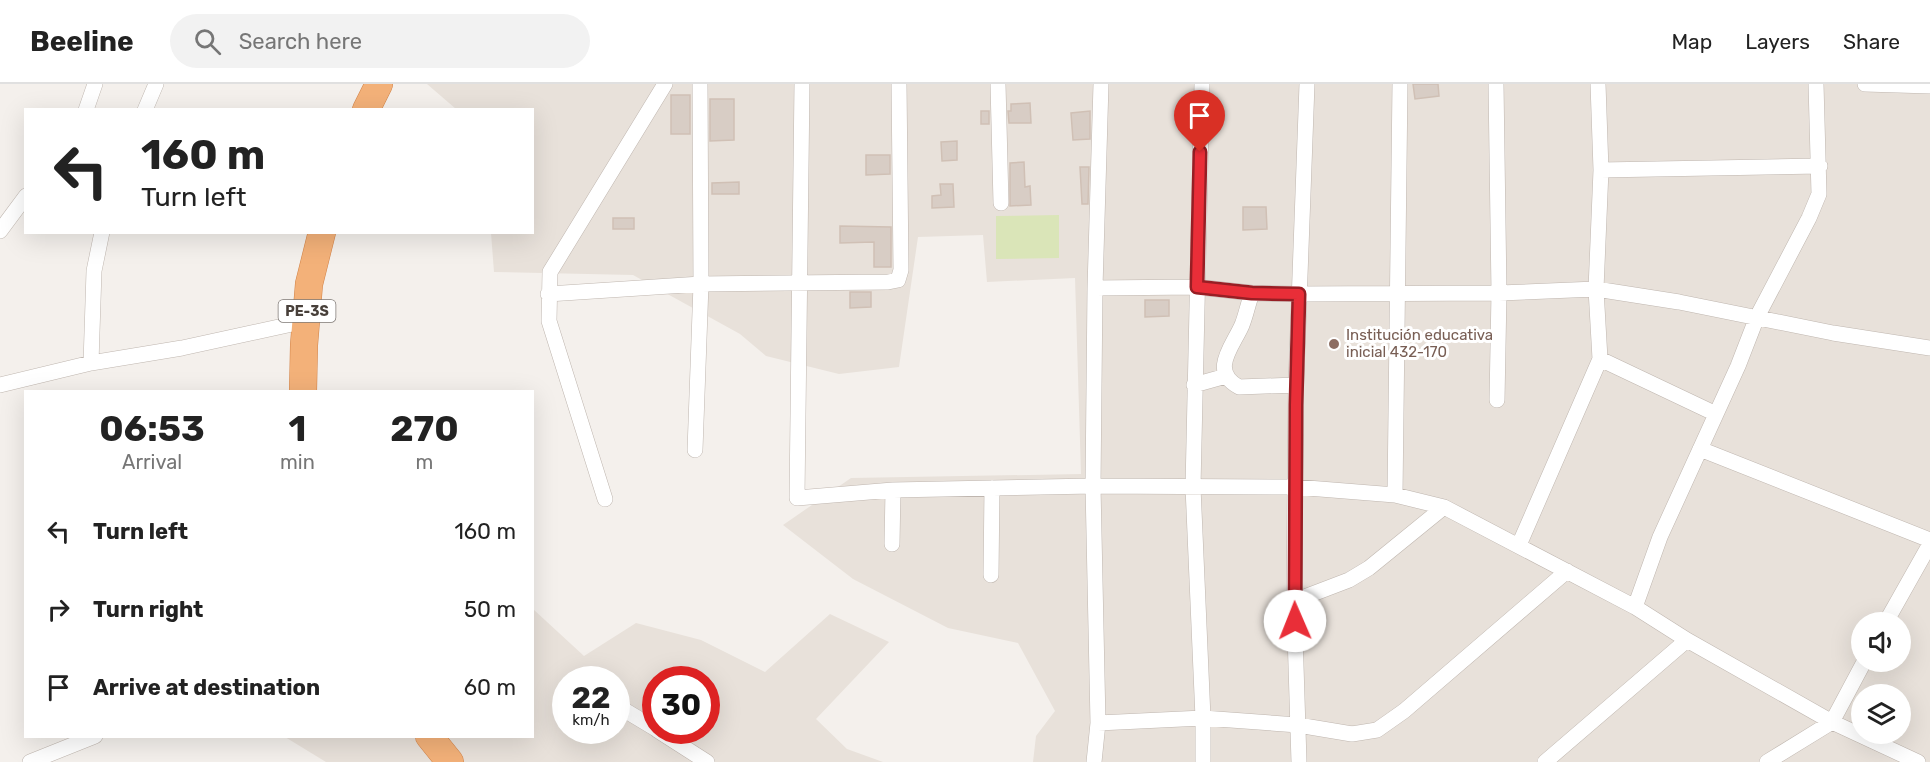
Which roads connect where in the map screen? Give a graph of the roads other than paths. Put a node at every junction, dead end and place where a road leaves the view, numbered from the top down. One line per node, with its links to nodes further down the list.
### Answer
1 (95, 84): 18 (street)
2 (156, 84): 19 (street)
3 (379, 84): 20 (highway)
4 (665, 84): 36 (street)
5 (700, 84): 29 (street)
6 (801, 84): 28 (street)
7 (899, 84): 28 (street)
8 (998, 84): 24 (street)
9 (1101, 84): 31 (street)
10 (1202, 84): 30 (street)
11 (1307, 84): 37 (street)
12 (1400, 84): 33 (street)
13 (1496, 84): 34 (street)
14 (1598, 84): 22 (street)
15 (1816, 84): 21 (street)
16 (1865, 84): 17 (street)
17 (1930, 86)
18 (87, 108)
19 (146, 108)
20 (367, 108)
21 (1820, 166): 22 (street); 38 (street)
22 (1601, 170): 32 (street)
23 (24, 199): 25 (street)
24 (1001, 203)
25 (0, 231)
26 (102, 234): 42 (street)
27 (322, 234): 39 (highway, PE-3S)
28 (799, 282): 29 (street); 56 (street)
29 (700, 284): 36 (street); 51 (street)
30 (1197, 287): 31 (street); 35 (street); 45 (street)
31 (1095, 288): 52 (street)
32 (1596, 289): 34 (street); 38 (street); 41 (street)
33 (1397, 292): 34 (street); 37 (street); 57 (street)
34 (1499, 292): 48 (street)
35 (1252, 293): 37 (street); 43 (street)
36 (548, 294): 58 (street)
37 (1299, 294): 46 (street)
38 (1757, 317): 40 (street); 49 (street)
39 (306, 321): 42 (street); 47 (highway, PE-3S)
40 (1930, 348)
41 (1600, 359): 49 (street); 62 (street)
42 (91, 363): 44 (street)
43 (1226, 376): 45 (street); 46 (street)
44 (0, 385)
45 (1194, 385): 53 (street)
46 (1296, 385): 54 (street)
47 (303, 390)
48 (1497, 400)
49 (1716, 414): 50 (street)
50 (1700, 448): 60 (street); 66 (street)
51 (695, 450)
52 (1093, 486): 53 (street); 55 (street); 72 (street)
53 (1193, 487): 54 (street); 70 (street)
54 (1295, 487): 57 (street); 65 (street)
55 (992, 488): 56 (street); 64 (street)
56 (893, 490): 61 (street)
57 (1395, 495): 59 (street)
58 (605, 500)
59 (1444, 507): 62 (street); 65 (street)
60 (1930, 542): 67 (street)
61 (892, 544)
62 (1519, 545): 63 (street)
63 (1567, 571): 66 (street); 73 (street)
64 (991, 575)
65 (1294, 601): 73 (street)
66 (1635, 607): 68 (street)
67 (1892, 612)
68 (1687, 640): 71 (street); 83 (street)
69 (1859, 672): 71 (street)
70 (1203, 718): 72 (street); 73 (street); 81 (street)
71 (1832, 722): 84 (street); 85 (street)
72 (1098, 723): 80 (street)
73 (1298, 725): 82 (street)
74 (90, 738): 77 (street)
75 (431, 738): 78 (highway)
76 (679, 744): 79 (street)
77 (30, 762)
78 (450, 762)
79 (708, 762)
80 (1094, 762)
81 (1203, 762)
82 (1299, 762)
83 (1545, 762)
84 (1767, 762)
85 (1918, 762)

